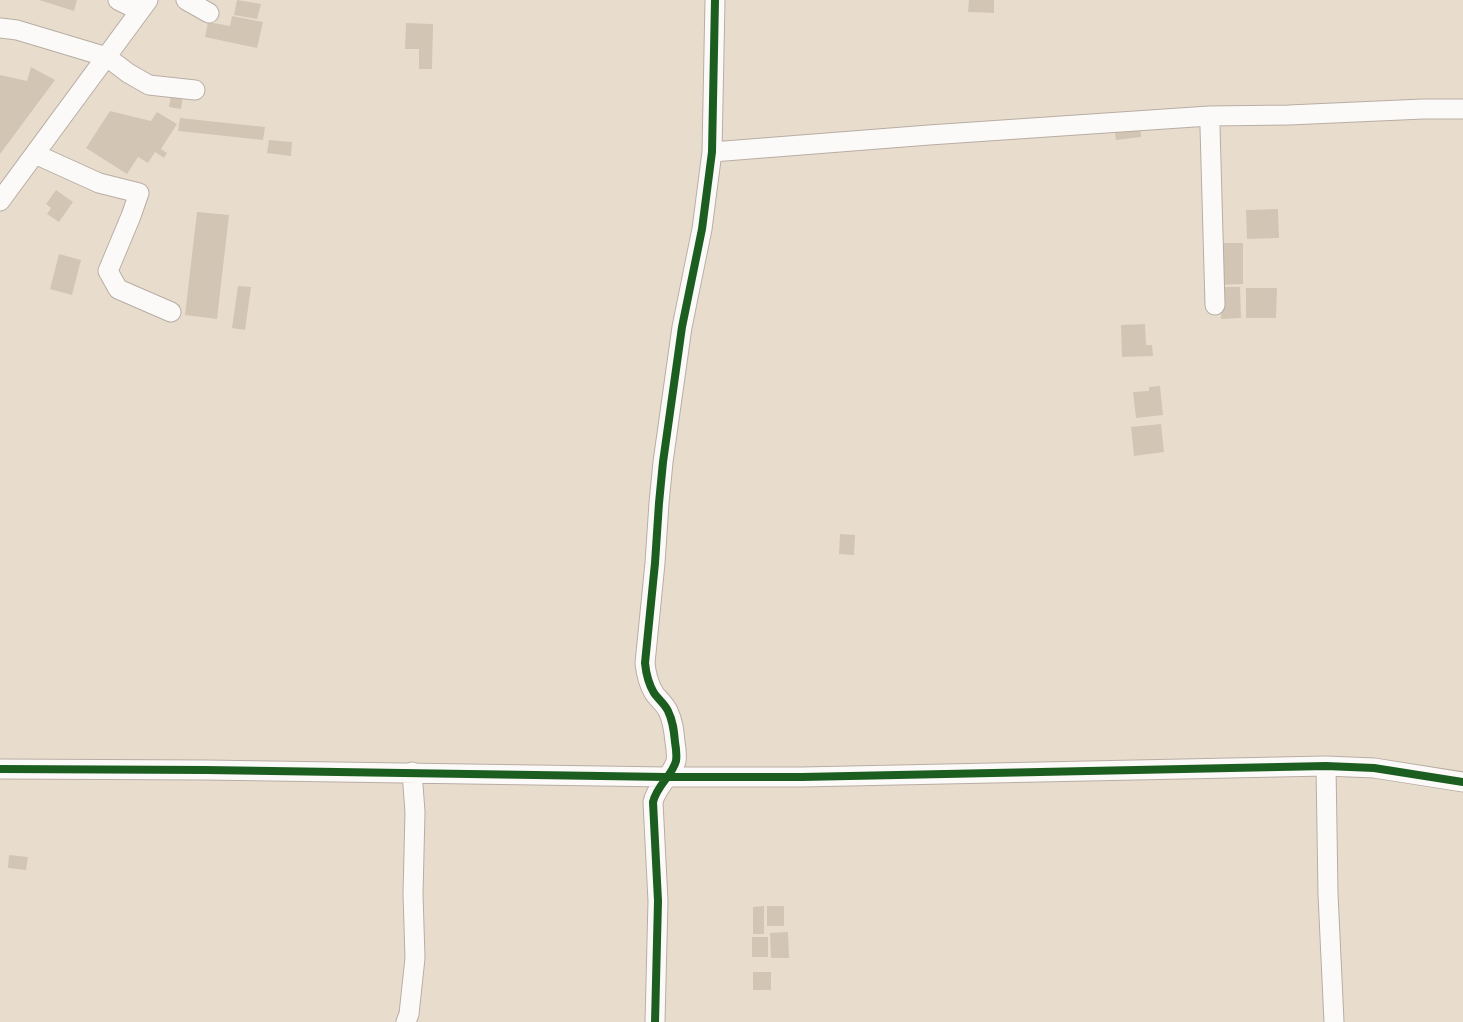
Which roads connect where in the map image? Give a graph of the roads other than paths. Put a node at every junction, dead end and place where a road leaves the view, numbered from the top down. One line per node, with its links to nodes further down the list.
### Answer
1 (118, 0): 4 (street)
2 (186, 0): 5 (street)
3 (715, 0): 11 (street)
4 (144, 6): 7 (street)
5 (209, 13)
6 (0, 28): 7 (street)
7 (107, 56): 8 (street); 12 (street)
8 (195, 90)
9 (1463, 109): 10 (street)
10 (1208, 116): 11 (street); 14 (street)
11 (712, 152): 19 (street)
12 (35, 154): 13 (street); 15 (street)
13 (0, 201)
14 (1215, 305)
15 (171, 312)
16 (1326, 766): 19 (street); 20 (street); 23 (street)
17 (0, 769): 18 (street)
18 (412, 772): 19 (street); 21 (street)
19 (666, 777): 22 (street)
20 (1463, 782)
21 (406, 1022)
22 (655, 1022)
23 (1334, 1022)

